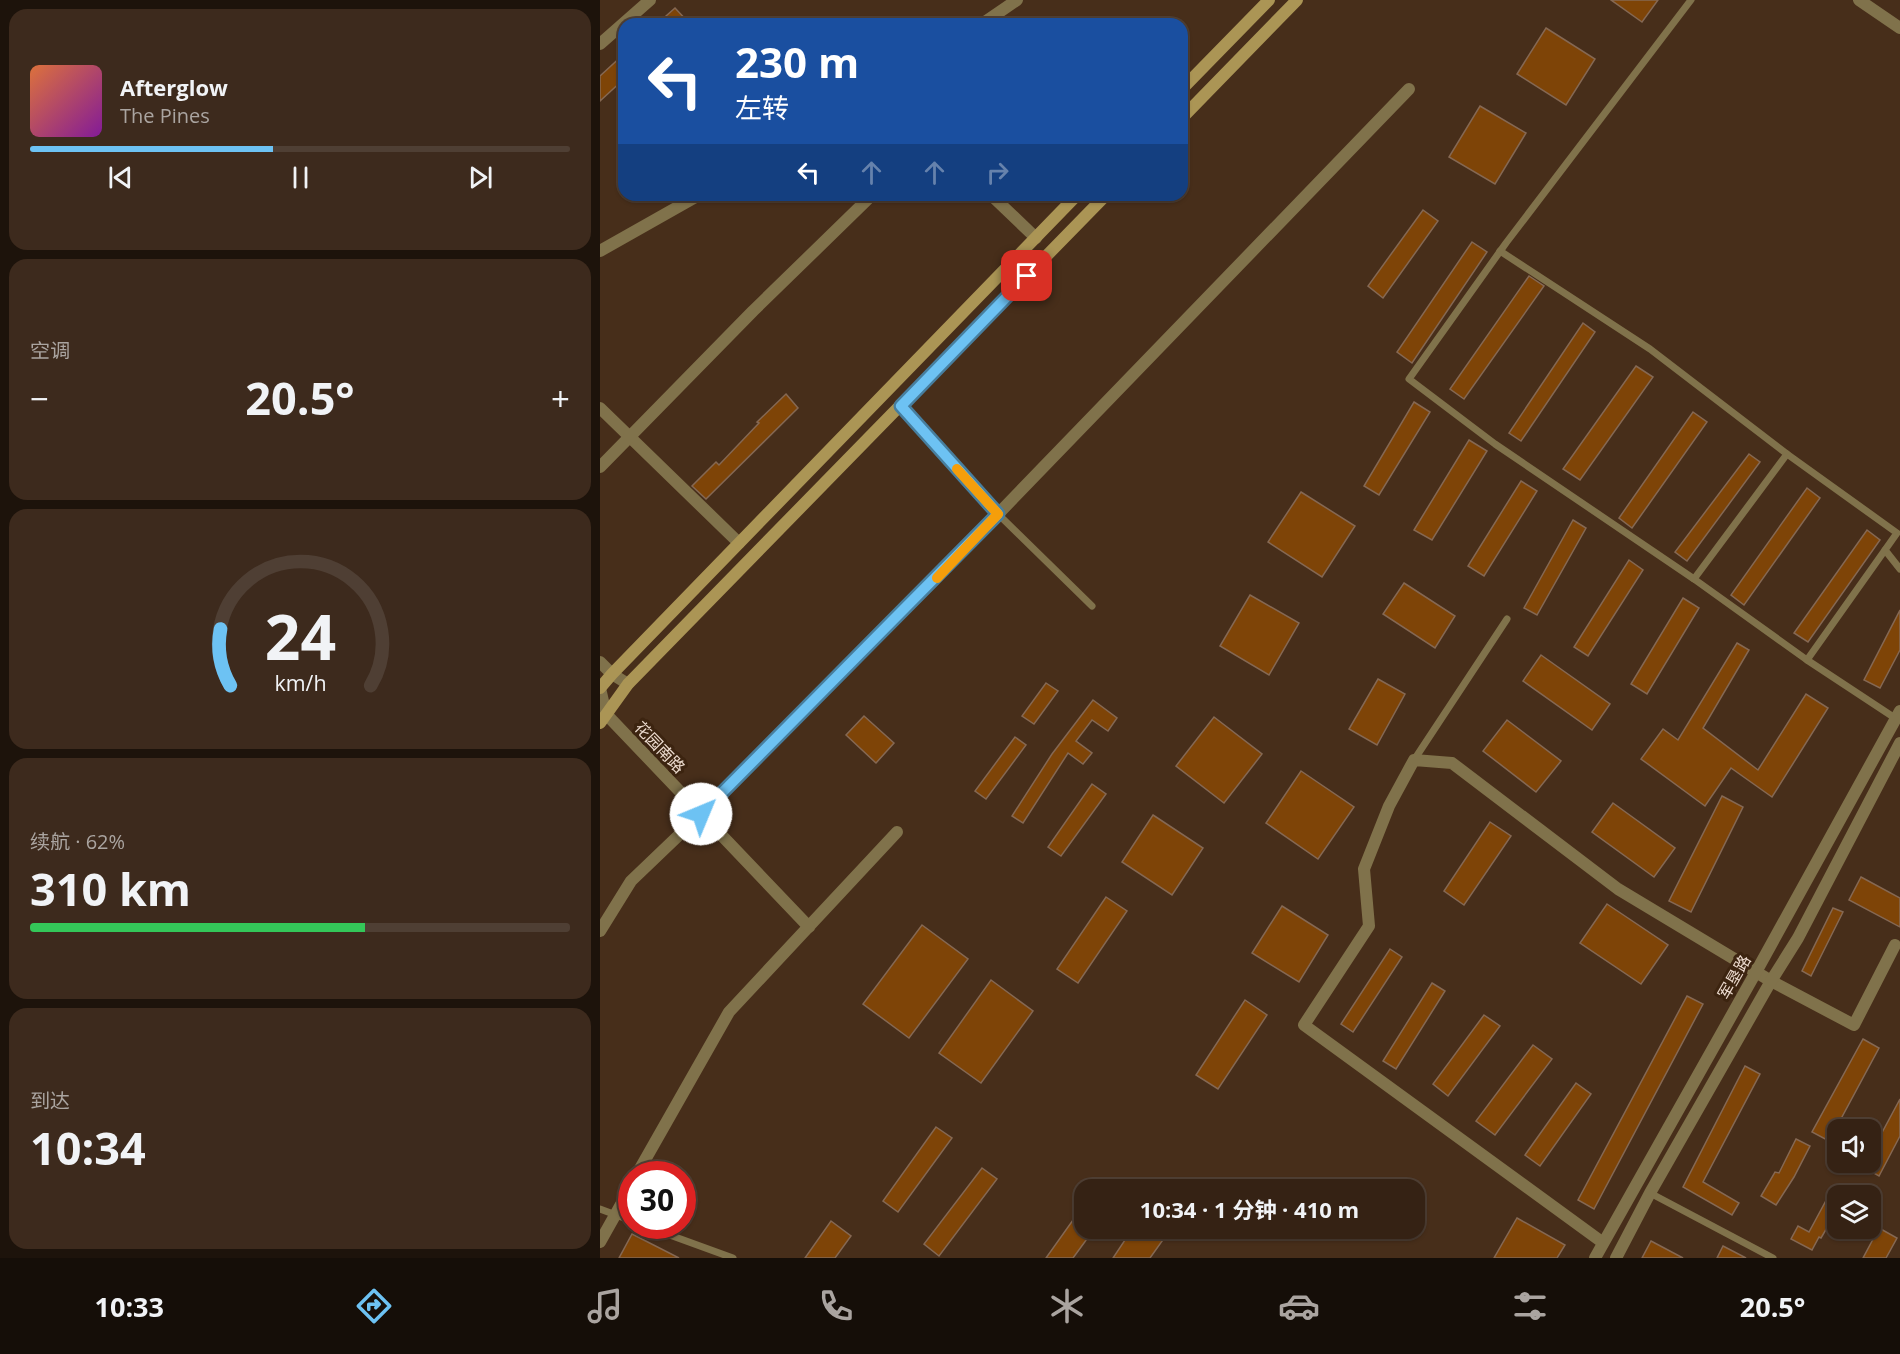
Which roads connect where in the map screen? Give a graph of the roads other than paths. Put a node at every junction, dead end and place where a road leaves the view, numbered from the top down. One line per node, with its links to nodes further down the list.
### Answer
1 (650, 0): 7 (street)
2 (1017, 0): 8 (street)
3 (1269, 0): 12 (main road)
4 (1297, 0): 14 (main road)
5 (1692, 0): 22 (lane)
6 (1859, 0): 10 (street)
7 (630, 18)
8 (991, 18)
9 (618, 28): 11 (street)
10 (1900, 28)
11 (600, 44)
12 (1188, 83)
13 (1409, 89): 28 (street)
14 (1188, 112)
15 (688, 201): 21 (street)
16 (866, 201): 25 (street)
17 (997, 201): 20 (street)
18 (1071, 201): 20 (main road)
19 (1101, 201): 23 (main road)
20 (1036, 238): 29 (main road)
21 (600, 251)
22 (1500, 251): 26 (lane); 32 (lane)
23 (901, 406): 28 (lane); 38 (main road)
24 (600, 408): 25 (street)
25 (628, 437): 27 (street); 29 (street)
26 (1787, 454): 30 (lane); 32 (lane)
27 (600, 467)
28 (998, 514): 33 (lane); 44 (street)
29 (739, 543): 37 (main road)
30 (1885, 550): 31 (lane); 35 (lane)
31 (1900, 569)
32 (1694, 579): 35 (lane)
33 (1092, 606)
34 (1507, 619): 43 (lane)
35 (1808, 660): 40 (lane)
36 (600, 662): 37 (street)
37 (612, 674): 38 (street); 39 (main road)
38 (628, 684): 41 (main road)
39 (600, 688): 41 (street)
40 (1899, 717): 49 (street, 军垦路)
41 (603, 719): 44 (street, 花园南路)
42 (1900, 743): 50 (street)
43 (1414, 760): 49 (street); 59 (street)
44 (701, 814): 46 (street, 花园南路); 47 (street)
45 (897, 832): 46 (street)
46 (809, 927): 51 (street)
47 (600, 931)
48 (1895, 945): 50 (street)
49 (1756, 972): 50 (street); 59 (street, 军垦路)
50 (1771, 981): 52 (street)
51 (644, 1161)
52 (1650, 1193): 62 (street); 63 (lane)
53 (600, 1209): 55 (lane)
54 (618, 1210): 55 (street)
55 (615, 1215): 56 (lane); 58 (street)
56 (618, 1216)
57 (681, 1239): 60 (lane)
58 (600, 1242)
59 (1602, 1242): 61 (street, 军垦路)
60 (733, 1258)
61 (1595, 1258)
62 (1616, 1258)
63 (1773, 1258)

